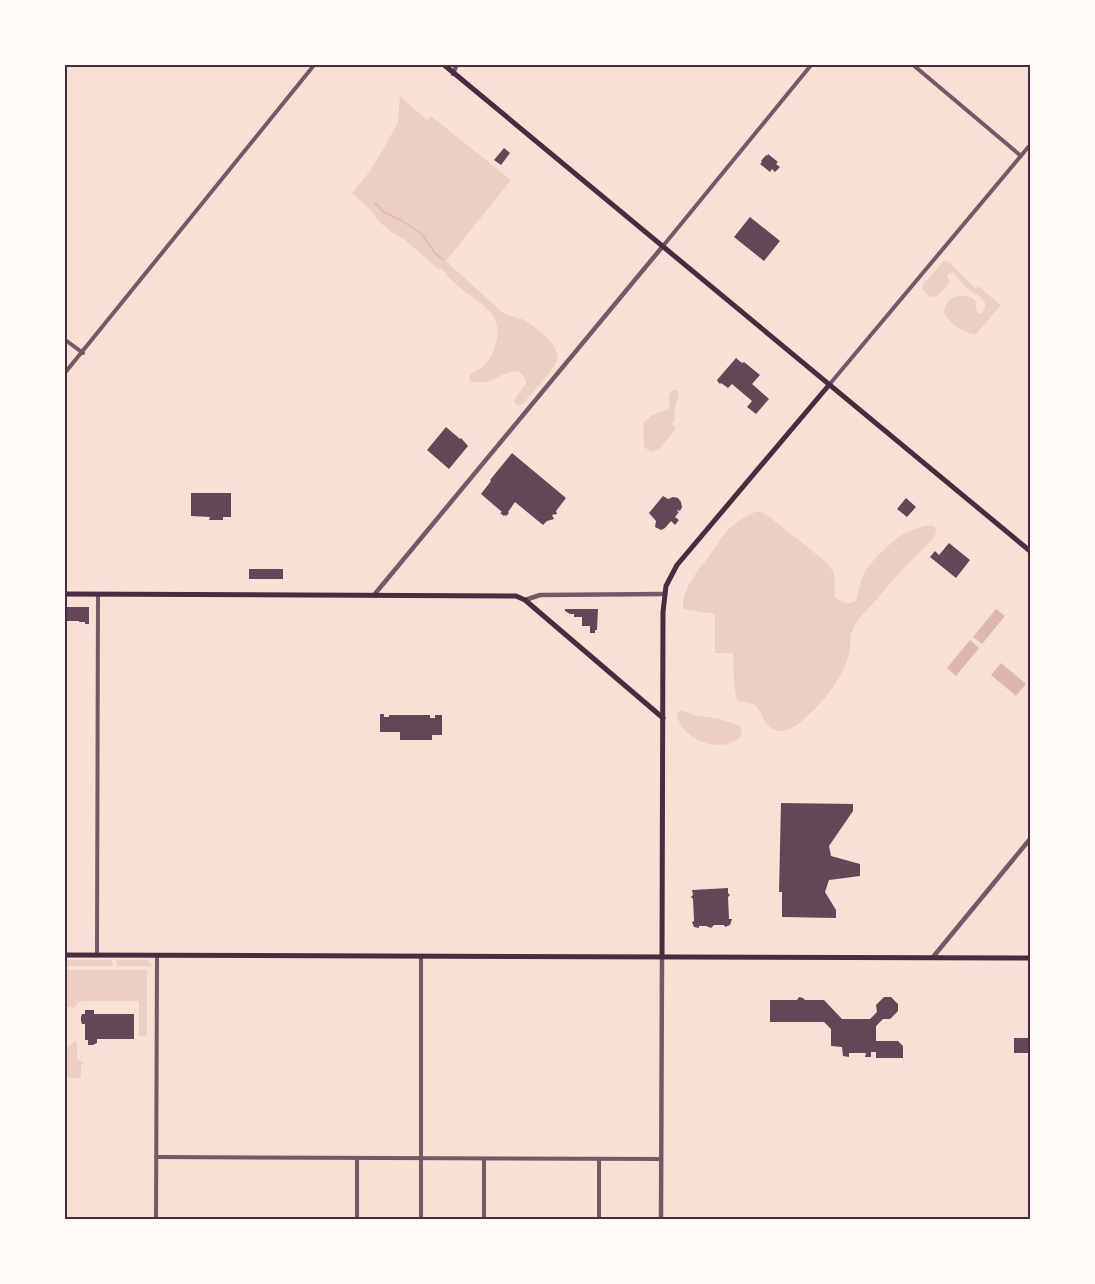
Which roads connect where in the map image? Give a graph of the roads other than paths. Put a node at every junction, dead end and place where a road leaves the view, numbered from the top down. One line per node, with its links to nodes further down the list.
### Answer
1 (315, 64): 11 (street)
2 (442, 64): 6 (main road)
3 (457, 64): 6 (street)
4 (812, 64): 9 (street)
5 (912, 64): 8 (street)
6 (453, 74): 9 (main road)
7 (1030, 145): 8 (street)
8 (1021, 156): 13 (street)
9 (663, 246): 13 (main road); 18 (street)
10 (64, 339): 11 (street)
11 (83, 353): 12 (street)
12 (64, 375)
13 (829, 385): 14 (main road); 17 (main road)
14 (1030, 550)
15 (64, 594): 16 (main road)
16 (98, 594): 18 (main road); 23 (street)
17 (664, 594): 19 (street); 20 (main road)
18 (374, 596): 19 (main road)
19 (525, 600): 20 (main road)
20 (663, 718): 26 (main road)
21 (1030, 839): 27 (street)
22 (64, 955): 23 (main road)
23 (96, 955): 24 (main road)
24 (157, 955): 25 (main road); 29 (street)
25 (421, 956): 26 (main road); 31 (street)
26 (662, 956): 27 (main road); 34 (street)
27 (933, 957): 28 (main road)
28 (1030, 958)
29 (156, 1157): 30 (street); 35 (street)
30 (357, 1158): 31 (street); 36 (street)
31 (421, 1158): 32 (street); 37 (street)
32 (484, 1159): 33 (street); 38 (street)
33 (599, 1159): 34 (street); 39 (street)
34 (661, 1160): 40 (street)
35 (156, 1220)
36 (357, 1220)
37 (421, 1220)
38 (484, 1220)
39 (599, 1220)
40 (662, 1220)

